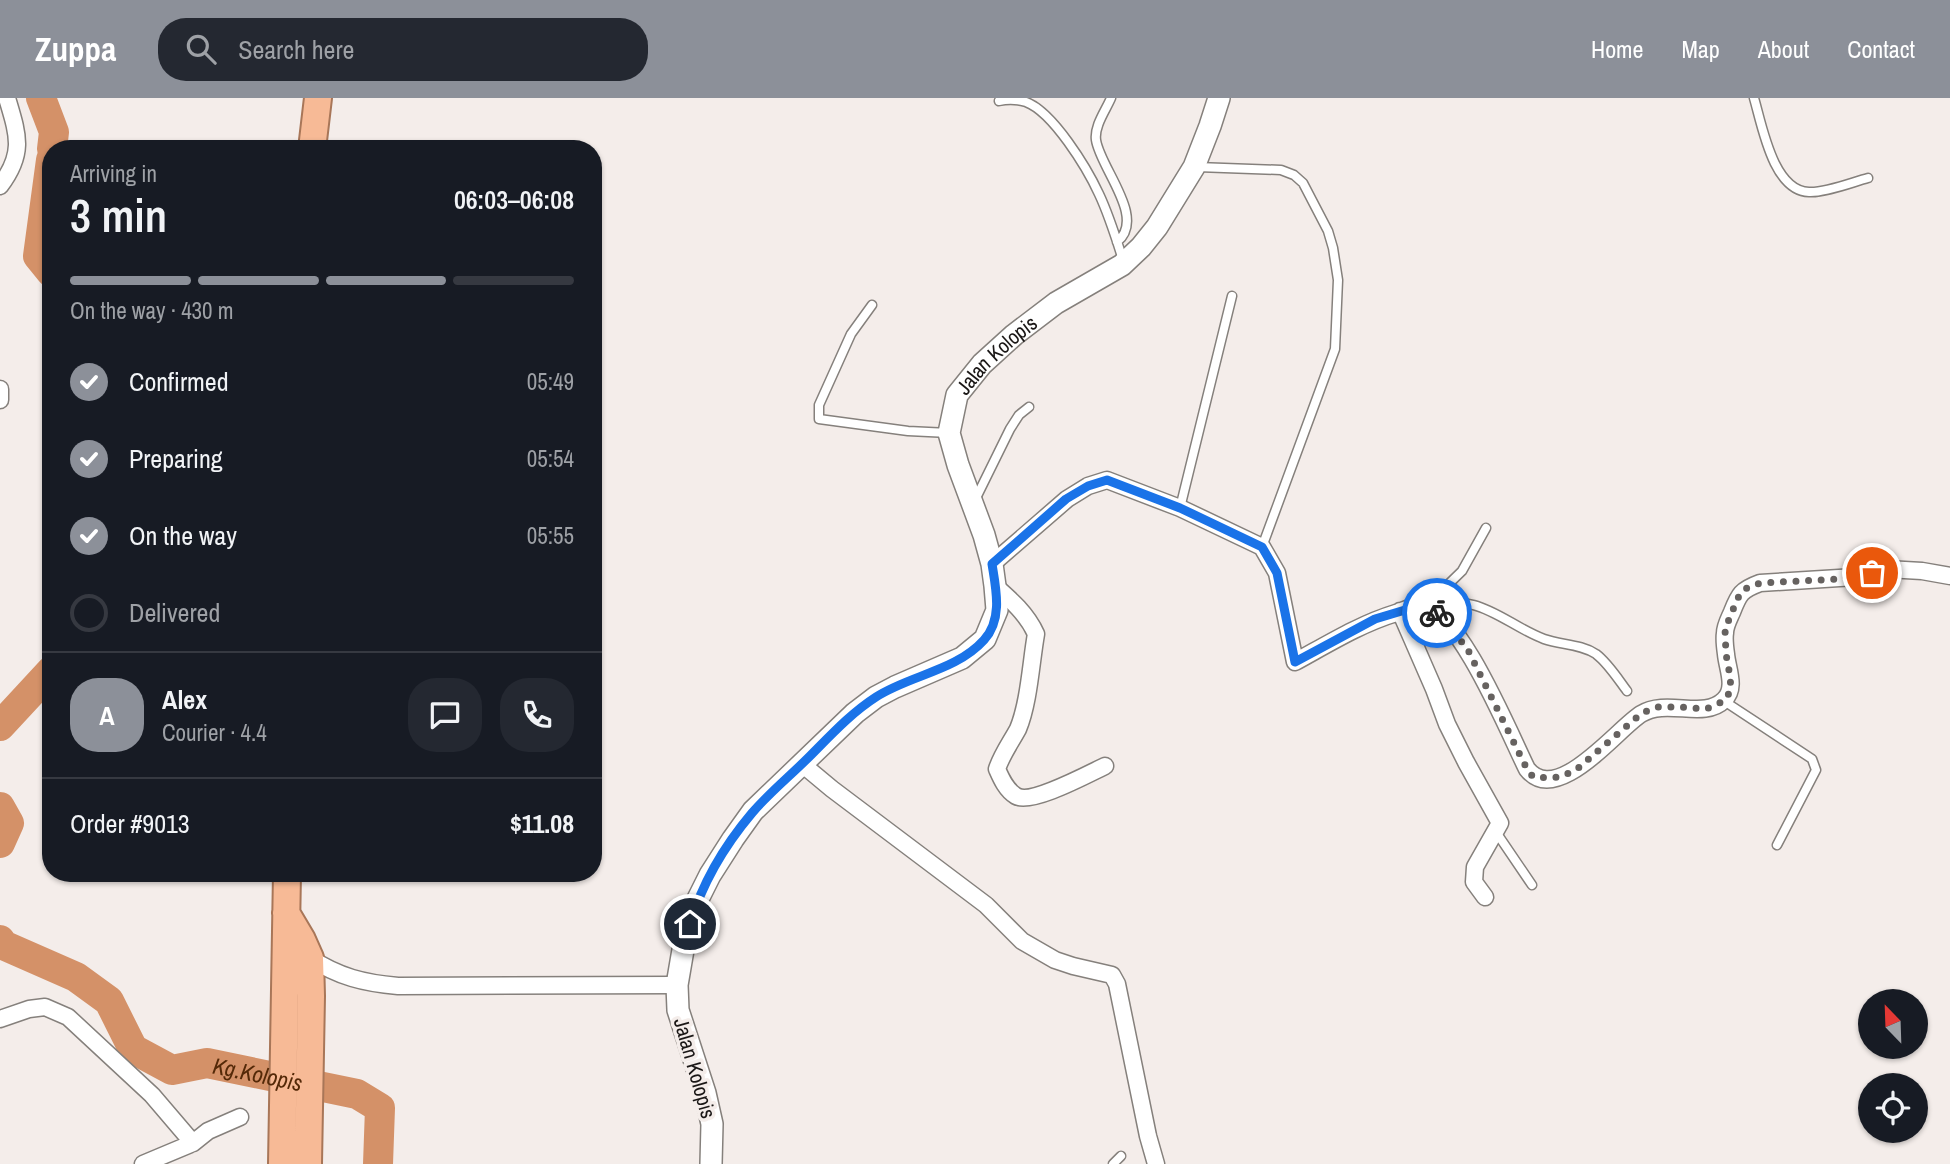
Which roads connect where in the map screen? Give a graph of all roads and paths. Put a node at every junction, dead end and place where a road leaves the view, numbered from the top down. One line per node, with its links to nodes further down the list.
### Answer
1 (7, 98): 10 (street)
2 (318, 98): 7 (highway)
3 (1111, 98): 11 (lane)
4 (1219, 98): 8 (street, Jalan Kolopis)
5 (1754, 98): 9 (lane)
6 (999, 101): 11 (lane)
7 (313, 140)
8 (1194, 167): 12 (street, Jalan Kolopis); 22 (lane)
9 (1868, 178)
10 (0, 186)
11 (1117, 242): 12 (lane)
12 (1124, 263): 18 (street, Jalan Kolopis)
13 (1232, 296): 20 (lane)
14 (872, 305): 18 (lane)
15 (0, 389): 16 (street)
16 (0, 400)
17 (1029, 407): 19 (lane)
18 (949, 433): 19 (street, Jalan Kolopis)
19 (973, 503): 23 (street, Jalan Kolopis)
20 (1180, 508): 22 (street); 23 (street)
21 (1486, 528): 26 (lane)
22 (1262, 547): 27 (street)
23 (992, 564): 25 (street, Jalan Kolopis)
24 (1950, 576): 29 (street)
25 (995, 586): 30 (street, Jalan Kolopis); 31 (street)
26 (1428, 608): 27 (street); 28 (lane); 29 (street)
27 (1400, 611): 32 (street)
28 (1627, 691)
29 (1724, 701): 33 (lane)
30 (802, 764): 39 (street, Jalan Kolopis); 48 (street)
31 (1105, 766)
32 (1496, 832): 35 (lane); 36 (street)
33 (1777, 845)
34 (286, 882): 37 (highway)
35 (1532, 885)
36 (1485, 897)
37 (286, 913): 38 (highway); 43 (highway)
38 (310, 958): 39 (street); 43 (highway)
39 (677, 985): 46 (street, Jalan Kolopis)
40 (0, 1019): 42 (street)
41 (240, 1117): 42 (street)
42 (193, 1143): 45 (street)
43 (296, 1155)
44 (1121, 1156): 47 (lane)
45 (144, 1164)
46 (711, 1164)
47 (1113, 1164)
48 (1156, 1164)

